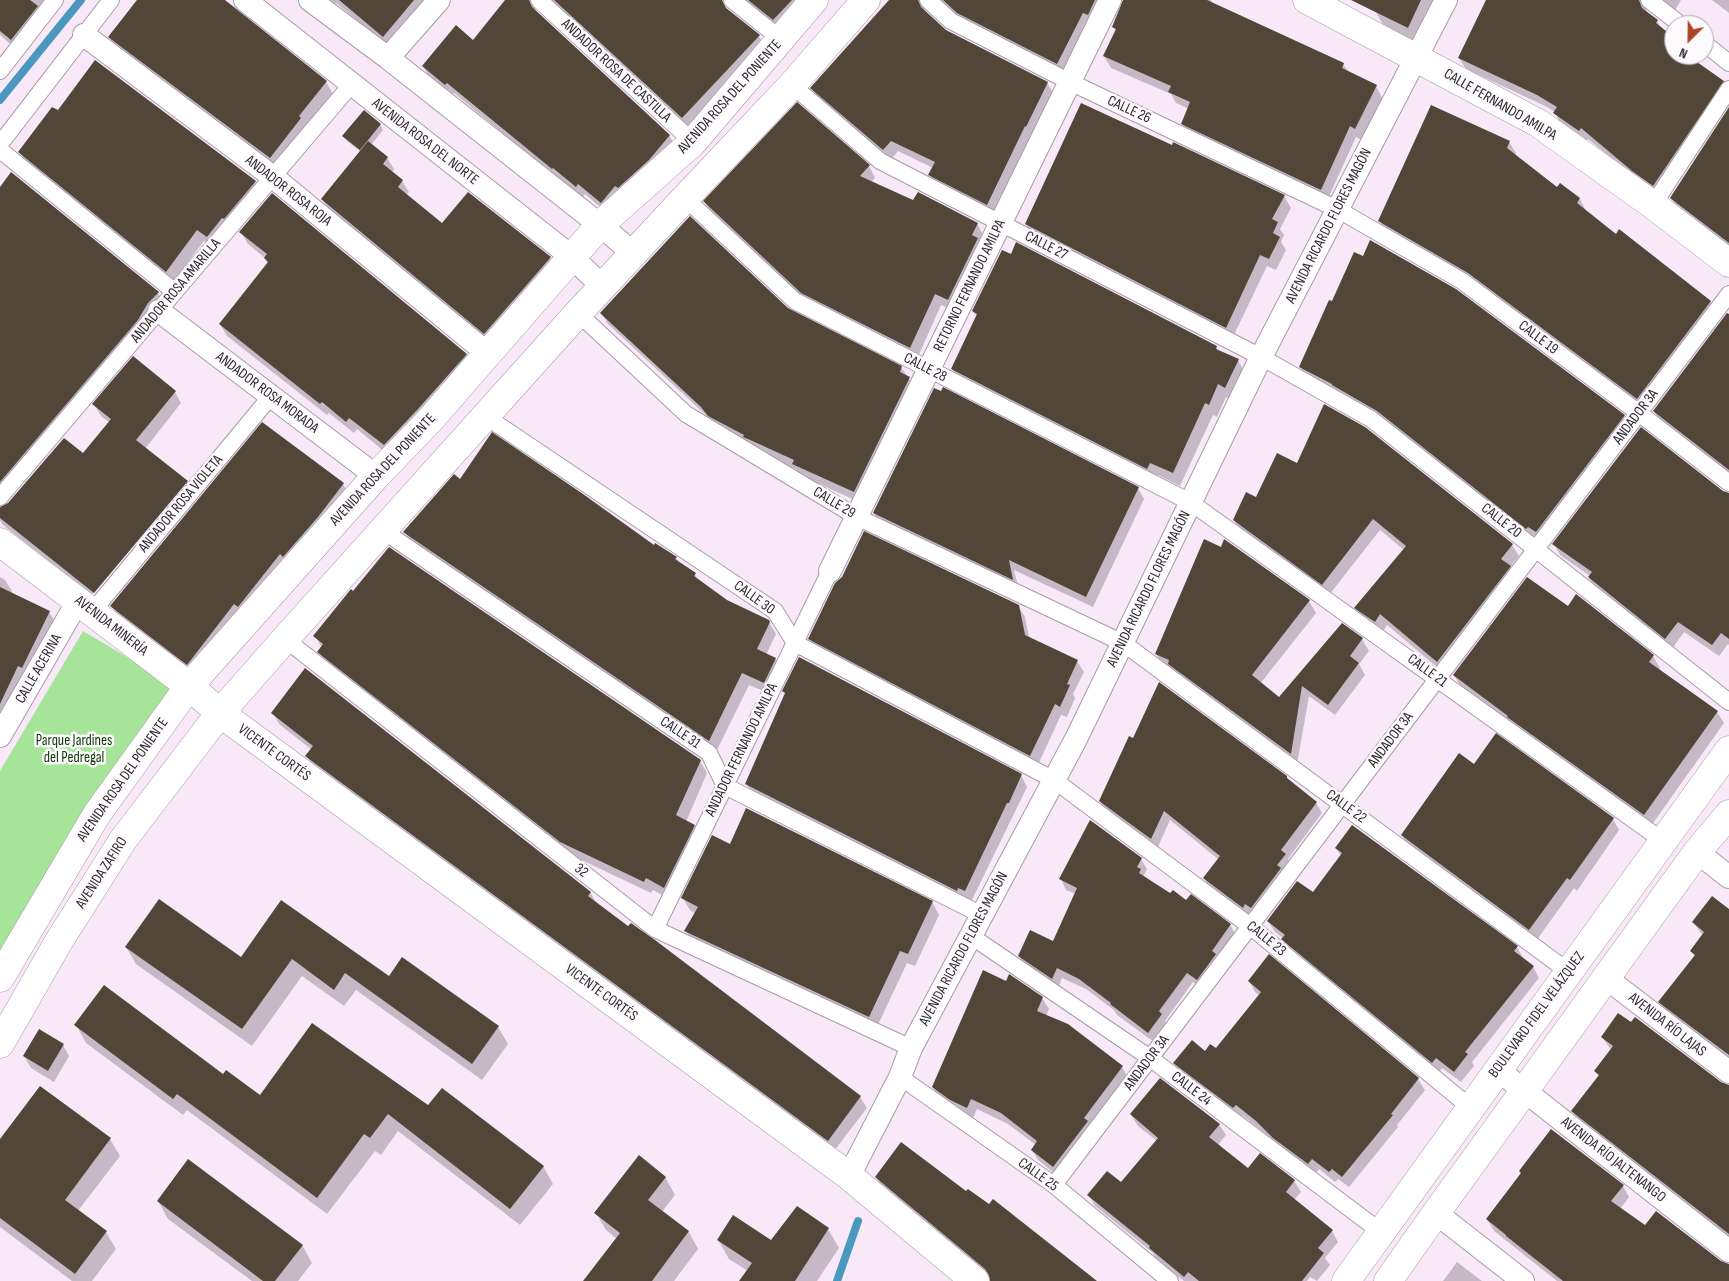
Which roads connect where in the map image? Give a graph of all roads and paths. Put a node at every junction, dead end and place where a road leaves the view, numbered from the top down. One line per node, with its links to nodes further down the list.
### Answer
1 (55, 0): 22 (street)
2 (111, 0): 16 (street)
3 (245, 0): 24 (street, AVENIDA ROSA DEL NORTE)
4 (310, 0): 19 (street)
5 (439, 0): 19 (street)
6 (539, 0): 27 (street, ANDADOR ROSA DE CASTILLA)
7 (732, 0): 17 (street)
8 (814, 0): 17 (street, AVENIDA ROSA DEL PONIENTE)
9 (866, 0): 25 (street)
10 (928, 0): 23 (street, CALLE 26)
11 (1110, 0): 23 (street, RETORNO FERNANDO AMILPA)
12 (1307, 0): 20 (street, CALLE FERNANDO AMILPA)
13 (1446, 0): 20 (street, AVENIDA RICARDO FLORES MAGÓN)
14 (1649, 0): 15 (street)
15 (1668, 15)
16 (84, 35): 28 (street); 30 (street, ANDADOR ROSA ROJA)
17 (782, 40): 27 (street, AVENIDA ROSA DEL PONIENTE)
18 (1714, 51): 21 (street)
19 (388, 58): 35 (street)
20 (1417, 58): 32 (street, CALLE FERNANDO AMILPA); 33 (street, AVENIDA RICARDO FLORES MAGÓN)
21 (1729, 63)
22 (0, 71)
23 (1070, 82): 33 (street, CALLE 26); 34 (street, RETORNO FERNANDO AMILPA)
24 (351, 84): 30 (street, ANDADOR ROSA AMARILLA); 37 (street, AVENIDA ROSA DEL NORTE)
25 (792, 86): 31 (street); 34 (street, CALLE 27)
26 (1729, 89): 32 (street)
27 (693, 142): 35 (street, AVENIDA ROSA DEL PONIENTE)
28 (0, 144)
29 (0, 150): 40 (street)
30 (273, 177): 40 (street, ANDADOR ROSA AMARILLA); 44 (street, ANDADOR ROSA ROJA)
31 (685, 198): 36 (street); 46 (street, CALLE 28)
32 (1653, 205): 38 (street, CALLE FERNANDO AMILPA)
33 (1337, 209): 45 (street, AVENIDA RICARDO FLORES MAGÓN); 48 (street, CALLE 19)
34 (1001, 223): 45 (street, CALLE 27); 46 (street, RETORNO FERNANDO AMILPA)
35 (600, 225): 36 (street); 37 (street, AVENIDA ROSA DEL PONIENTE)
36 (633, 253): 39 (street)
37 (572, 257): 39 (street, AVENIDA ROSA DEL NORTE); 44 (street, AVENIDA ROSA DEL PONIENTE)
38 (1729, 263)
39 (602, 286): 43 (street)
40 (175, 292): 42 (street, ANDADOR ROSA AMARILLA)
41 (1729, 294): 48 (street, ANDADOR 3A)
42 (159, 311): 47 (street, ANDADOR ROSA MORADA); 52 (street, ANDADOR ROSA AMARILLA)
43 (578, 313): 49 (street); 54 (street, CALLE 29)
44 (488, 353): 50 (street, AVENIDA ROSA DEL PONIENTE)
45 (1261, 357): 53 (street, AVENIDA RICARDO FLORES MAGÓN); 57 (street, CALLE 20)
46 (929, 370): 53 (street, CALLE 28); 54 (street, RETORNO FERNANDO AMILPA)
47 (271, 396): 50 (street, ANDADOR ROSA MORADA); 59 (street, ANDADOR ROSA VIOLETA)
48 (1639, 413): 51 (street, CALLE 19); 57 (street, ANDADOR 3A)
49 (486, 416): 55 (street); 61 (street, CALLE 30)
50 (376, 476): 64 (street, AVENIDA ROSA DEL PONIENTE)
51 (1729, 483)
52 (0, 497)
53 (1190, 502): 62 (street, AVENIDA RICARDO FLORES MAGÓN); 63 (street, CALLE 21)
54 (857, 517): 58 (street, RETORNO FERNANDO AMILPA); 62 (street, CALLE 29)
55 (382, 530): 60 (street); 70 (street, CALLE 31)
56 (0, 542): 59 (street, AVENIDA MINERÍA)
57 (1536, 549): 63 (street, ANDADOR 3A); 65 (street, CALLE 20)
58 (830, 571): 61 (street, ANDADOR FERNANDO AMILPA)
59 (85, 607): 64 (street, AVENIDA MINERÍA); 67 (street, CALLE ACERINA)
60 (285, 639): 66 (street); 78 (street, 32)
61 (795, 643): 69 (street); 70 (street, ANDADOR FERNANDO AMILPA)
62 (1123, 643): 69 (street, AVENIDA RICARDO FLORES MAGÓN); 71 (street, CALLE 22)
63 (1438, 679): 71 (street, ANDADOR 3A); 73 (street, CALLE 21)
64 (188, 686): 66 (street, AVENIDA MINERÍA); 81 (street, AVENIDA ROSA DEL PONIENTE)
65 (1729, 702)
66 (220, 713): 83 (street, AVENIDA ZAFIRO); 91 (street, VICENTE CORTÉS)
67 (0, 736)
68 (1729, 750): 73 (street, BOULEVARD FIDEL VELÁZQUEZ)
69 (1054, 780): 76 (street, AVENIDA RICARDO FLORES MAGÓN); 77 (street, CALLE 23)
70 (724, 786): 76 (street); 78 (street, ANDADOR FERNANDO AMILPA)
71 (1342, 805): 77 (street, ANDADOR 3A); 80 (street, CALLE 22)
72 (1729, 814): 74 (street)
73 (1663, 840): 80 (street, BOULEVARD FIDEL VELÁZQUEZ)
74 (1697, 852): 75 (street); 82 (street)
75 (1729, 877)
76 (982, 915): 79 (street, AVENIDA RICARDO FLORES MAGÓN)
77 (1250, 926): 85 (street, ANDADOR 3A); 90 (street, CALLE 23)
78 (655, 928): 84 (street, 32)
79 (971, 936): 84 (street, AVENIDA RICARDO FLORES MAGÓN); 85 (street, CALLE 24)
80 (1569, 972): 86 (street, BOULEVARD FIDEL VELÁZQUEZ)
81 (0, 978)
82 (1606, 978): 87 (street, AVENIDA RÍO LAJAS); 89 (street)
83 (0, 1044)
84 (911, 1048): 88 (street, AVENIDA RICARDO FLORES MAGÓN)
85 (1150, 1058): 92 (street, ANDADOR 3A); 94 (street, CALLE 24)
86 (1498, 1070): 89 (street, AVENIDA RÍO JALTENANGO); 90 (street, BOULEVARD FIDEL VELÁZQUEZ)
87 (1729, 1072)
88 (900, 1077): 91 (street, AVENIDA RICARDO FLORES MAGÓN); 92 (street, CALLE 25)
89 (1525, 1091): 93 (street); 95 (street, AVENIDA RÍO JALTENANGO)
90 (1471, 1108): 94 (street, BOULEVARD FIDEL VELÁZQUEZ)
91 (849, 1176): 96 (street, VICENTE CORTÉS)
92 (1054, 1185): 97 (street, CALLE 25)
93 (1436, 1213): 99 (street); 100 (street)
94 (1381, 1232): 98 (street, BOULEVARD FIDEL VELÁZQUEZ)
95 (1729, 1251)
96 (975, 1281)
97 (1170, 1281)
98 (1346, 1281)
99 (1388, 1281)
100 (1523, 1281)

